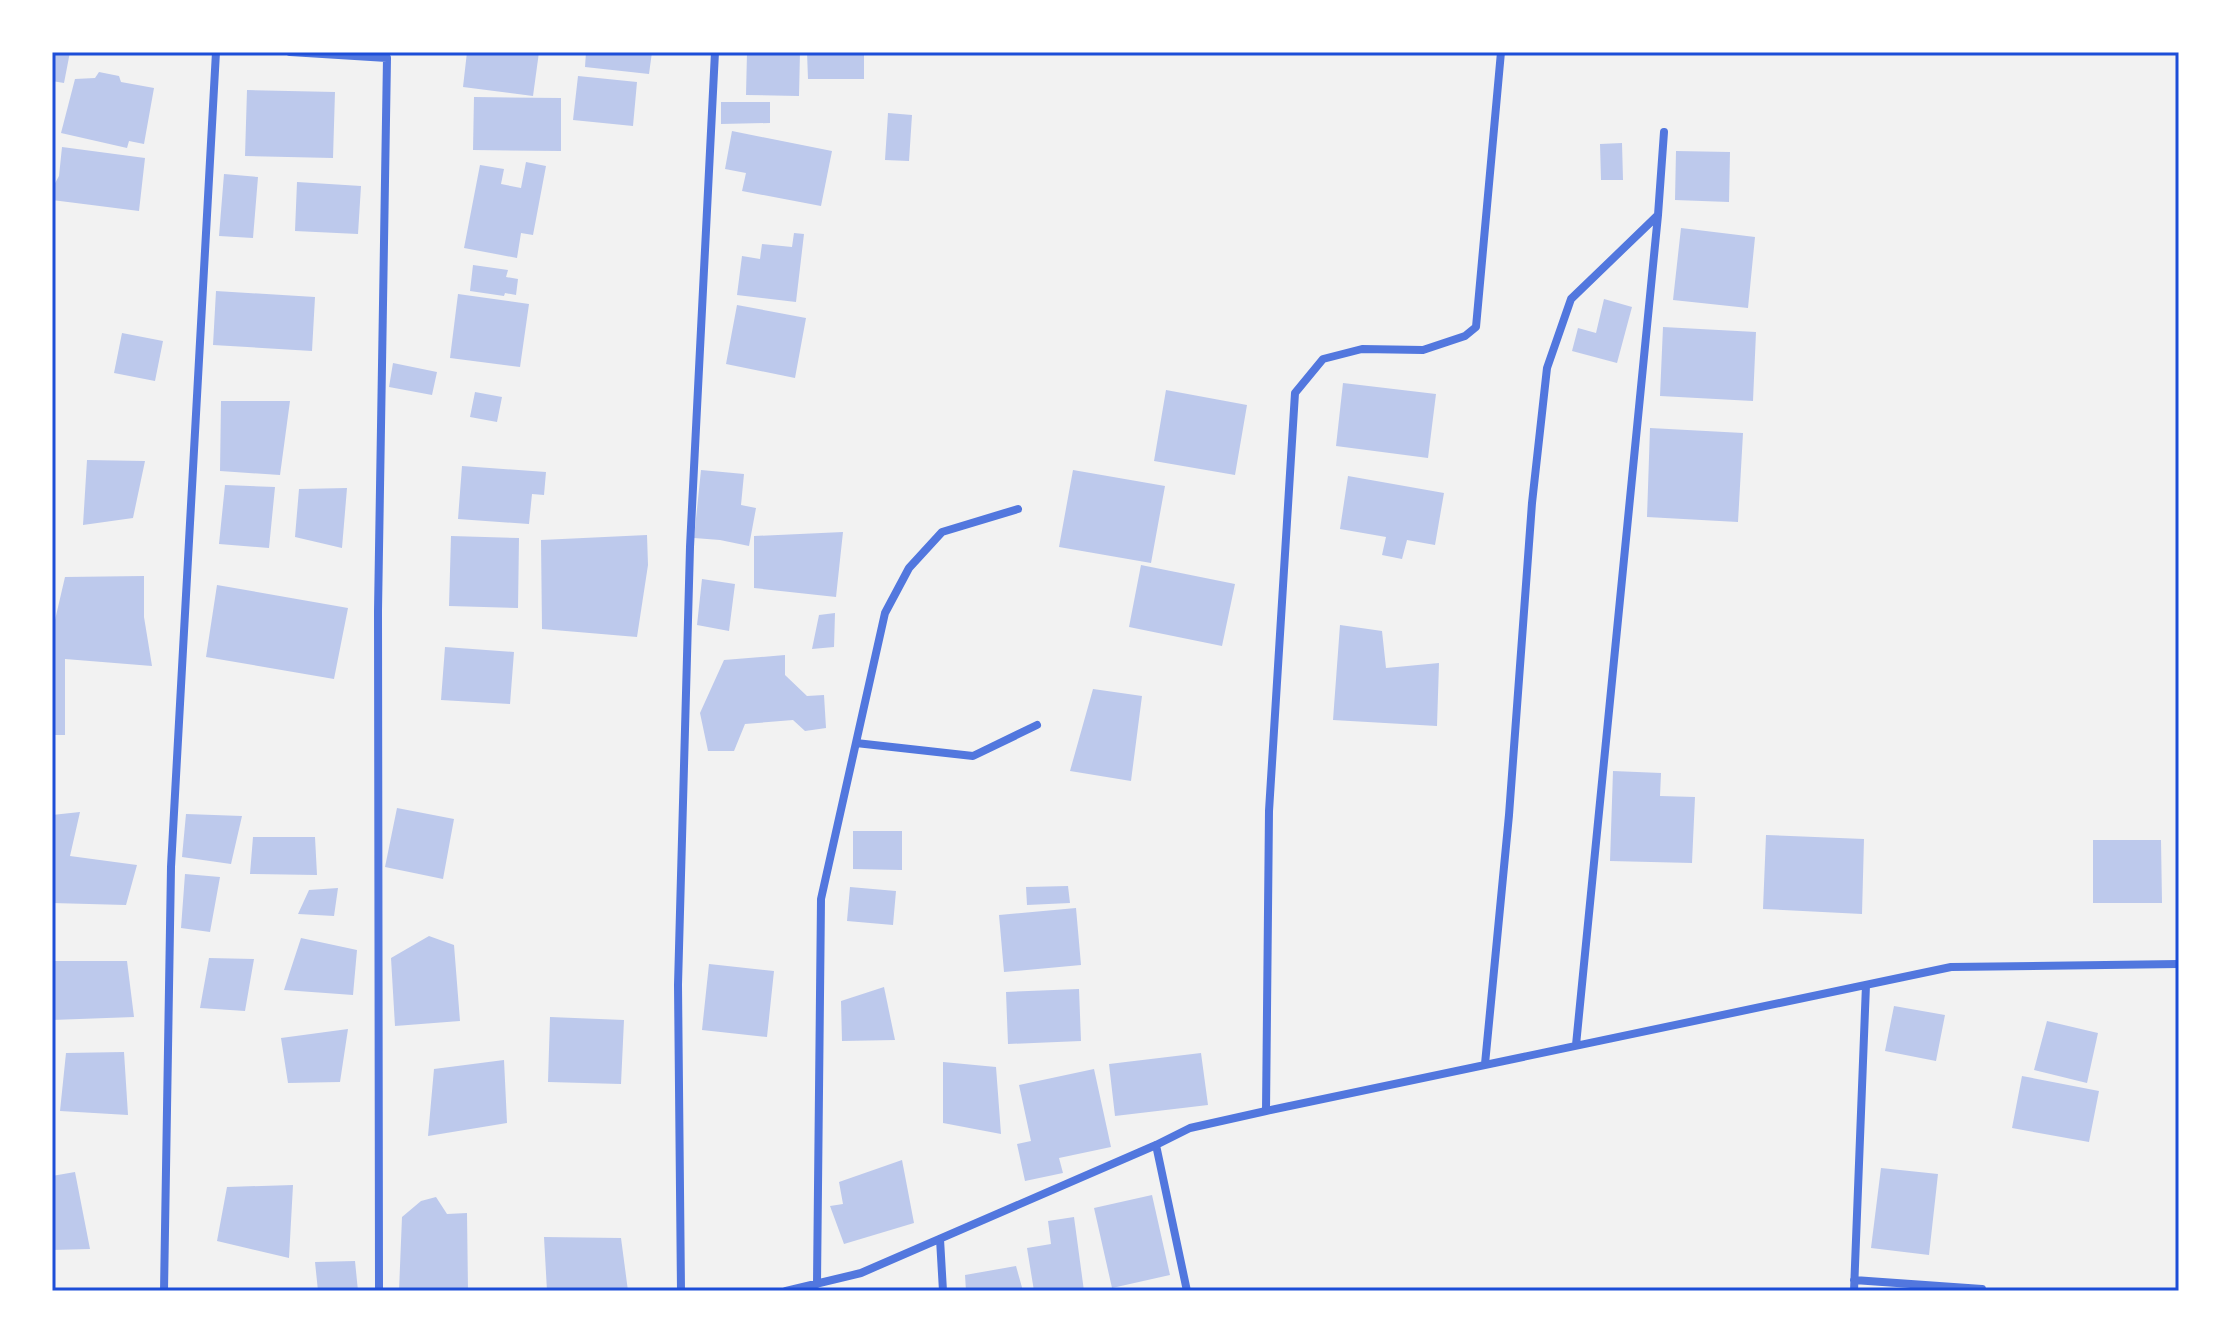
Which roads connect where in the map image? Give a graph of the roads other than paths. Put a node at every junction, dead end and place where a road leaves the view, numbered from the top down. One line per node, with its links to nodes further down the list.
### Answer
1 (216, 52): 19 (street)
2 (290, 52): 20 (street)
3 (715, 52): 21 (street)
4 (1501, 52): 14 (street)
5 (1664, 132): 6 (street)
6 (1658, 215): 12 (street); 13 (street)
7 (1018, 509): 9 (street)
8 (1037, 725): 9 (street)
9 (856, 743): 18 (street)
10 (2179, 964): 11 (street)
11 (1866, 985): 12 (street); 17 (street)
12 (1576, 1045): 13 (street)
13 (1485, 1064): 14 (street)
14 (1266, 1111): 15 (street)
15 (1156, 1145): 16 (street); 24 (street)
16 (940, 1239): 18 (street); 23 (street)
17 (1854, 1280): 25 (street); 26 (street)
18 (817, 1284): 22 (street)
19 (164, 1291)
20 (379, 1291)
21 (681, 1291)
22 (786, 1291)
23 (943, 1291)
24 (1187, 1291)
25 (1854, 1291)
26 (1981, 1291)

